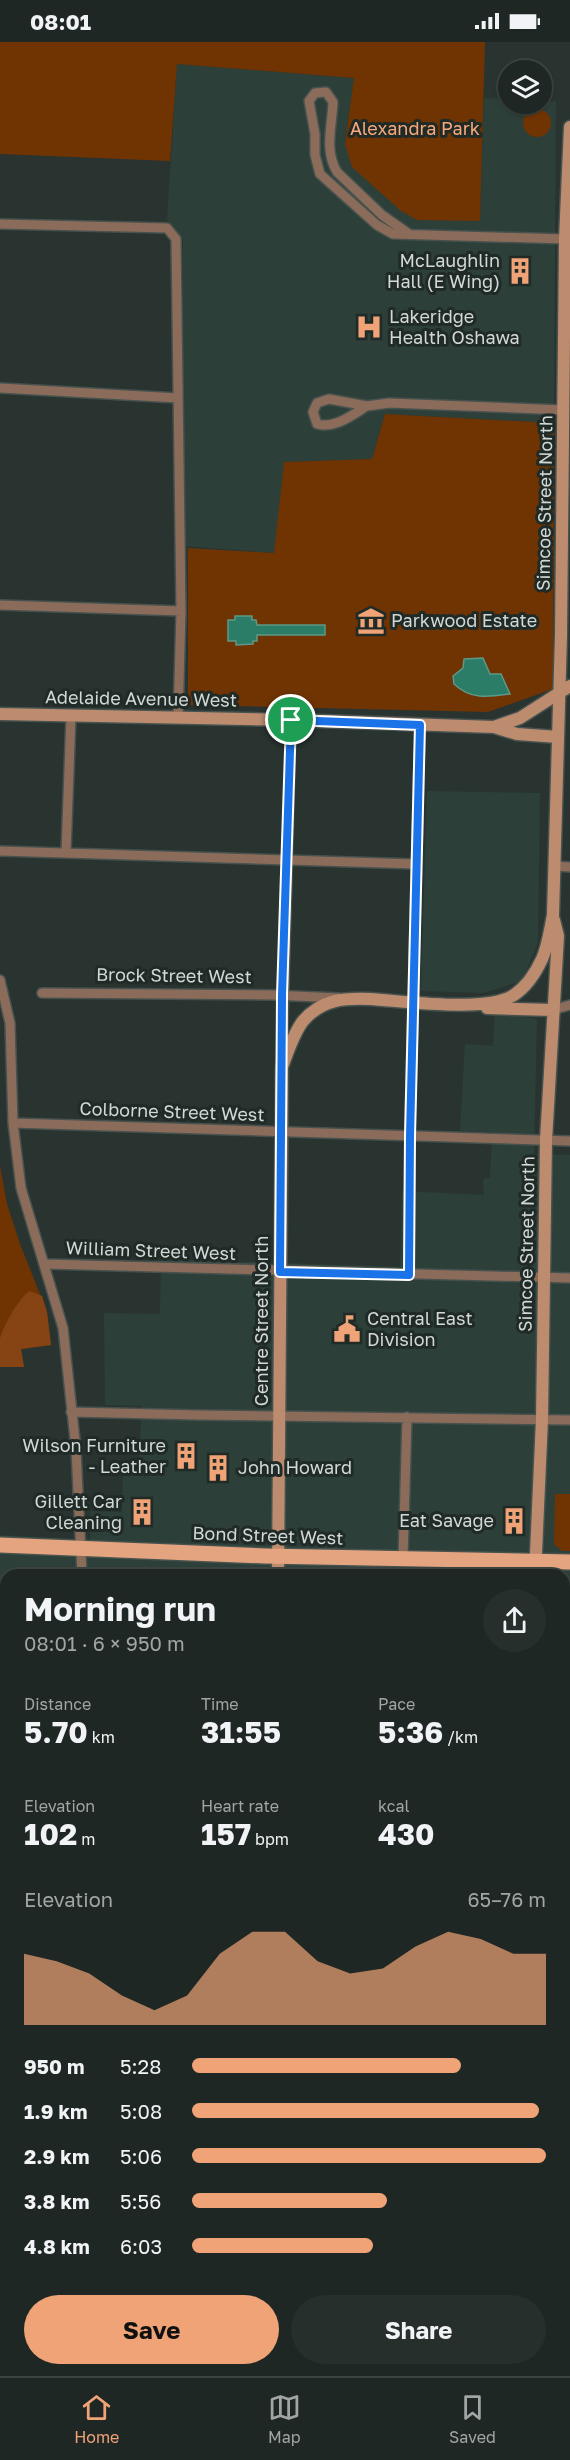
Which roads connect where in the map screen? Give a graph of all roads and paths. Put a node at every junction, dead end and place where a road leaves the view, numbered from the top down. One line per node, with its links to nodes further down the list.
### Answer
1 (570, 127): 4 (main road, Simcoe Street North)
2 (0, 224): 6 (street)
3 (409, 234): 3 (street); 4 (street)
4 (566, 239): 8 (main road, Simcoe Street North)
5 (0, 388): 6 (street)
6 (178, 398): 10 (street)
7 (367, 406): 7 (street); 8 (street)
8 (564, 410): 11 (main road, Simcoe Street North)
9 (0, 604): 10 (street)
10 (181, 611): 15 (street)
11 (566, 636): 12 (main road, Simcoe Street North)
12 (565, 689): 18 (main road, Adelaide Avenue West); 19 (main road, Simcoe Street North)
13 (0, 714): 14 (main road, Adelaide Avenue West)
14 (71, 716): 15 (main road, Adelaide Avenue West); 21 (street)
15 (178, 718): 16 (main road, Adelaide Avenue West)
16 (291, 720): 17 (main road, Adelaide Avenue West); 22 (street, Centre Street North)
17 (420, 725): 18 (main road, Adelaide Avenue West); 23 (street)
18 (494, 727): 19 (main road)
19 (558, 737): 24 (main road, Simcoe Street North)
20 (0, 851): 21 (street)
21 (66, 852): 22 (street)
22 (288, 859): 23 (street); 30 (street, Centre Street North)
23 (416, 864): 32 (street)
24 (554, 866): 25 (street); 26 (main road, Simcoe Street North)
25 (570, 867)
26 (553, 915): 28 (main road, Simcoe Street North); 35 (main road, Simcoe Street North)
27 (0, 980): 38 (street)
28 (527, 983): 34 (main road, Brock Street West)
29 (42, 993): 30 (street, Brock Street West)
30 (282, 995): 31 (street, Brock Street West); 37 (street, Centre Street North)
31 (341, 998): 32 (main road, Brock Street West); 36 (main road, Brock Street West)
32 (413, 1001): 34 (main road, Brock Street West); 40 (street)
33 (570, 1005): 35 (street)
34 (465, 1006): 35 (main road)
35 (552, 1010): 41 (main road, Simcoe Street North)
36 (303, 1021): 37 (main road, Centre Street North)
37 (282, 1067): 39 (main road, Centre Street North)
38 (13, 1123): 39 (street, Colborne Street West); 43 (street)
39 (280, 1133): 40 (street, Colborne Street West); 44 (main road, Centre Street North)
40 (410, 1136): 41 (street, Colborne Street West); 45 (street)
41 (546, 1140): 42 (street, Colborne Street West); 46 (main road, Simcoe Street North)
42 (570, 1141)
43 (45, 1264): 44 (street, William Street West); 48 (street)
44 (280, 1272): 45 (street, William Street West); 49 (main road, Centre Street North)
45 (409, 1275): 46 (street, William Street West)
46 (544, 1278): 47 (street, William Street West); 51 (main road, Simcoe Street North)
47 (570, 1278)
48 (71, 1412): 49 (street); 54 (street)
49 (280, 1416): 50 (street); 55 (main road, Centre Street North)
50 (407, 1418): 51 (street); 56 (street)
51 (542, 1419): 52 (street); 58 (main road, Simcoe Street North)
52 (570, 1420)
53 (0, 1545): 54 (main road, Bond Street West)
54 (80, 1550): 55 (main road, Bond Street West); 59 (street)
55 (278, 1556): 56 (main road, Bond Street West); 60 (main road, Centre Street North)
56 (403, 1559): 58 (main road, Bond Street West)
57 (570, 1562): 58 (main road, Bond Street West)
58 (535, 1568)
59 (82, 1569)
60 (278, 1569)

